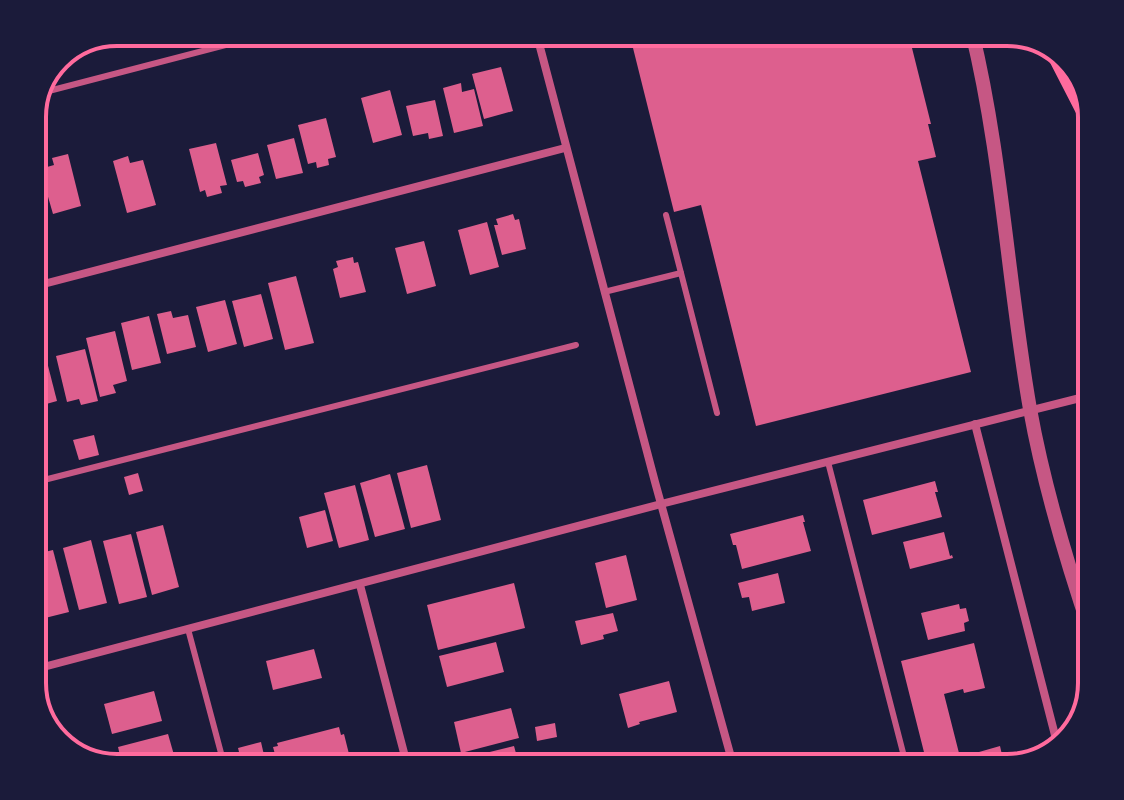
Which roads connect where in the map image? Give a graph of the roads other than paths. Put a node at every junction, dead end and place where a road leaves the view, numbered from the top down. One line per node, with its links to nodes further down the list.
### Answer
1 (222, 46): 4 (lane)
2 (540, 46): 5 (street)
3 (975, 46): 12 (street)
4 (51, 90)
5 (565, 148): 8 (street); 9 (street)
6 (666, 215): 7 (lane)
7 (681, 273): 9 (lane); 13 (lane)
8 (46, 283)
9 (604, 292): 17 (street)
10 (576, 345): 16 (lane)
11 (1078, 398): 12 (street)
12 (1030, 409): 14 (street); 19 (street)
13 (717, 413)
14 (975, 424): 15 (street); 22 (street)
15 (828, 462): 17 (street); 26 (lane)
16 (46, 479)
17 (661, 504): 18 (street); 25 (street)
18 (360, 585): 20 (street); 24 (street)
19 (1078, 597)
20 (188, 629): 21 (street); 23 (lane)
21 (46, 667)
22 (1055, 735)
23 (221, 754)
24 (404, 754)
25 (730, 754)
26 (903, 754)

